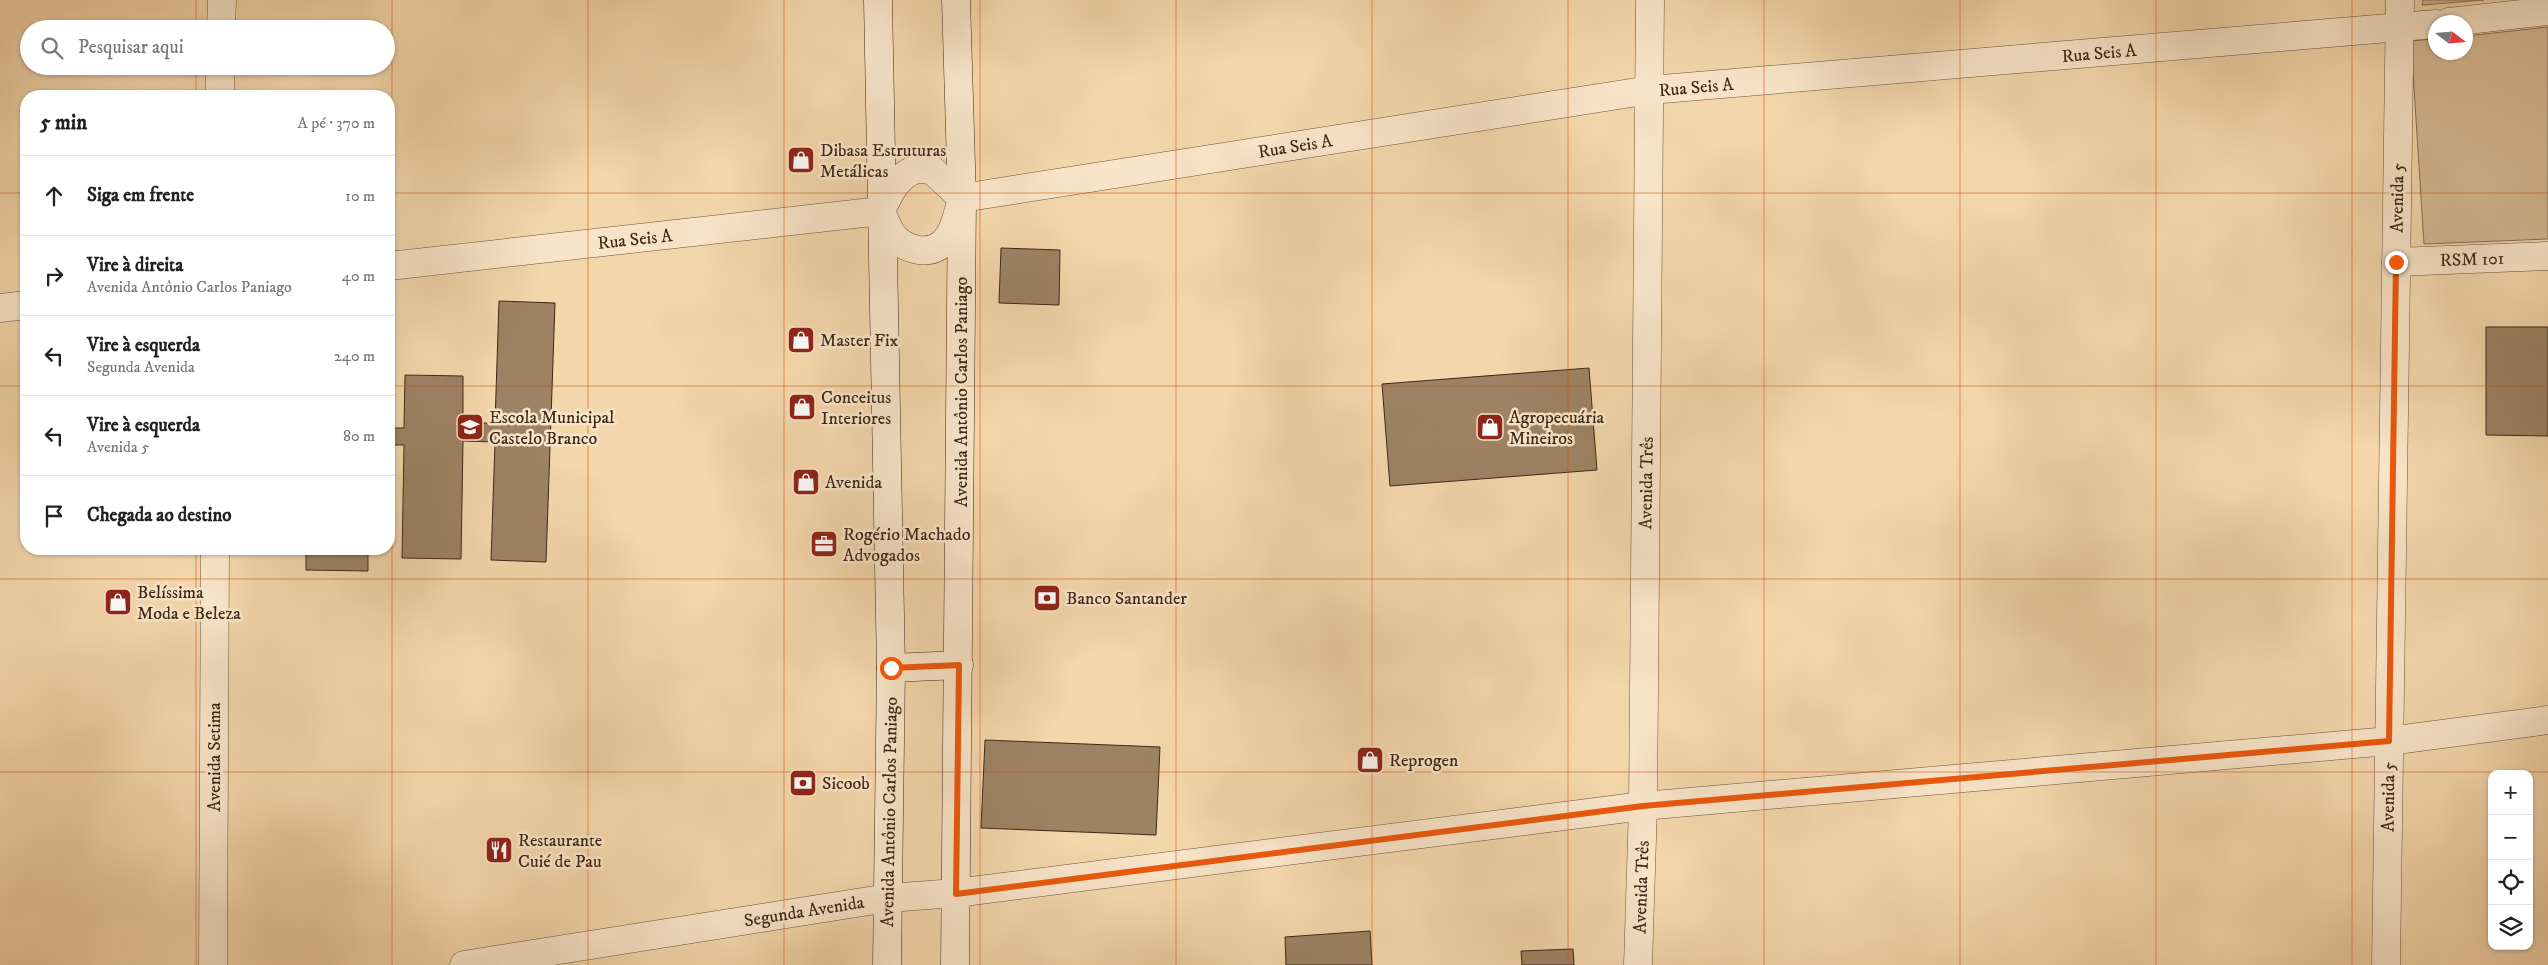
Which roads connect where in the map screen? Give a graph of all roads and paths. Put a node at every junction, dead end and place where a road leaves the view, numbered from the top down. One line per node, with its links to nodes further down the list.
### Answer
1 (222, 0): 8 (street)
2 (878, 0): 15 (street, Avenida Antônio Carlos Paniago)
3 (956, 0): 14 (street, Avenida Antônio Carlos Paniago)
4 (1650, 0): 13 (street, Avenida Três)
5 (2400, 0): 10 (street, Avenida 5)
6 (2548, 11): 7 (street)
7 (2473, 19)
8 (221, 20)
9 (2428, 25): 10 (street, Rua Seis A)
10 (2400, 28): 13 (street, Rua Seis A); 17 (street, Avenida 5)
11 (220, 75): 12 (street)
12 (220, 90)
13 (1650, 90): 14 (street, Rua Seis A); 26 (street, Avenida Três)
14 (962, 198): 15 (street); 15 (street); 22 (street, Avenida Antônio Carlos Paniago)
15 (881, 211): 18 (street, Rua Seis A); 23 (street, Avenida Antônio Carlos Paniago)
16 (2548, 256): 17 (street, RSM 101)
17 (2396, 262): 25 (street, Avenida 5)
18 (395, 265)
19 (20, 306): 20 (street)
20 (0, 308)
21 (215, 555): 29 (street, Avenida Setima)
22 (959, 665): 23 (street); 27 (street, Avenida Antônio Carlos Paniago)
23 (891, 668): 28 (street, Avenida Antônio Carlos Paniago)
24 (2548, 720): 25 (street, Segunda Avenida)
25 (2389, 741): 26 (street, Segunda Avenida); 34 (street, Avenida 5)
26 (1643, 806): 27 (street, Segunda Avenida); 33 (street, Avenida Três)
27 (956, 894): 28 (street, Segunda Avenida); 32 (street, Avenida Antônio Carlos Paniago)
28 (888, 898): 30 (street, Segunda Avenida); 31 (street, Avenida Antônio Carlos Paniago)
29 (213, 965)
30 (464, 965)
31 (887, 965)
32 (955, 965)
33 (1638, 965)
34 (2386, 965)

